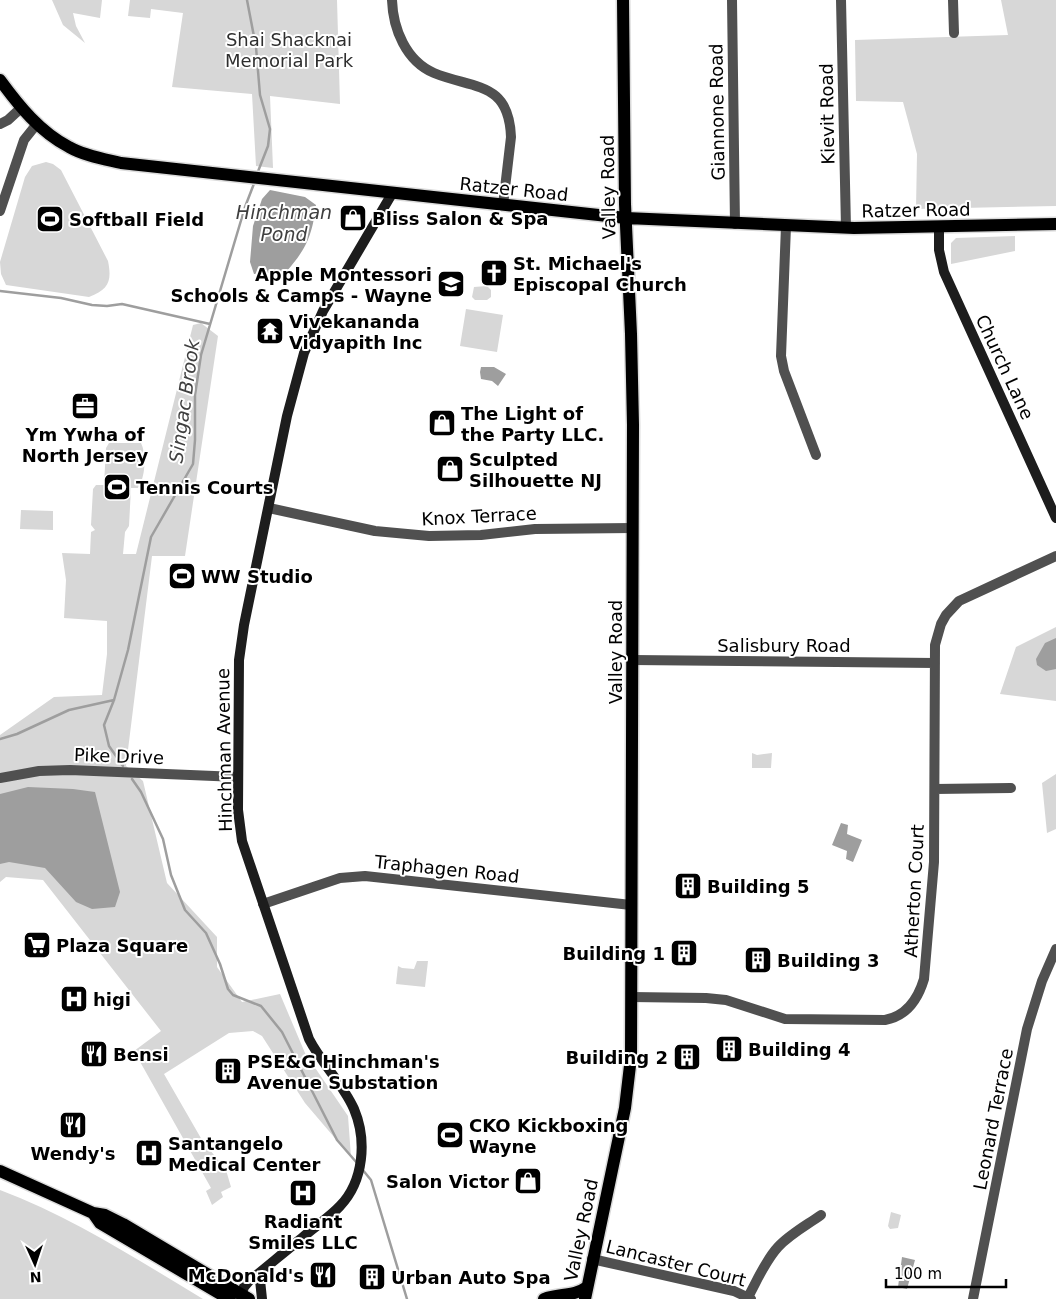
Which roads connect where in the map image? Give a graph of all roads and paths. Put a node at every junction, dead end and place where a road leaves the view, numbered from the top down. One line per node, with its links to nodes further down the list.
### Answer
1 (392, 0): 12 (street)
2 (622, 0): 14 (main road, Valley Road)
3 (732, 0): 15 (street, Giannone Road)
4 (842, 0): 19 (street, Kievit Road)
5 (953, 0): 6 (street)
6 (954, 33)
7 (0, 80): 8 (main road, Ratzer Road)
8 (21, 108): 9 (street); 10 (main road, Ratzer Road)
9 (0, 124)
10 (36, 124): 11 (main road, Ratzer Road); 13 (street)
11 (393, 192): 12 (main road, Ratzer Road); 21 (street, Hinchman Avenue)
12 (503, 205): 14 (main road, Ratzer Road)
13 (0, 211)
14 (626, 218): 15 (main road, Ratzer Road); 23 (main road, Valley Road)
15 (735, 224): 17 (main road, Ratzer Road)
16 (1056, 224): 18 (main road, Ratzer Road)
17 (786, 226): 19 (main road, Ratzer Road); 20 (street)
18 (939, 227): 19 (main road, Ratzer Road); 22 (street, Church Lane)
19 (846, 228)
20 (816, 455)
21 (269, 508): 23 (street, Knox Terrace); 27 (street, Hinchman Avenue)
22 (1056, 518)
23 (633, 528): 25 (main road, Valley Road)
24 (1056, 556): 26 (street, Atherton Court)
25 (632, 660): 26 (street, Salisbury Road); 32 (main road, Valley Road)
26 (935, 663): 30 (street, Atherton Court)
27 (238, 777): 28 (street, Pike Drive); 31 (street, Hinchman Avenue)
28 (0, 778)
29 (1011, 788): 30 (street)
30 (934, 789): 34 (street, Atherton Court)
31 (263, 904): 32 (street, Traphagen Road); 38 (street, Hinchman Avenue)
32 (631, 905): 34 (main road, Valley Road)
33 (1056, 951): 44 (street, Leonard Terrace)
34 (631, 997): 37 (main road, Valley Road)
35 (0, 1171): 40 (main road)
36 (822, 1214): 41 (street)
37 (592, 1259): 39 (main road, Valley Road); 41 (street, Lancaster Court)
38 (264, 1270): 40 (street, Hinchman Avenue); 42 (street)
39 (586, 1293): 43 (main road)
40 (239, 1298)
41 (750, 1298)
42 (262, 1299)
43 (544, 1299)
44 (973, 1299)

